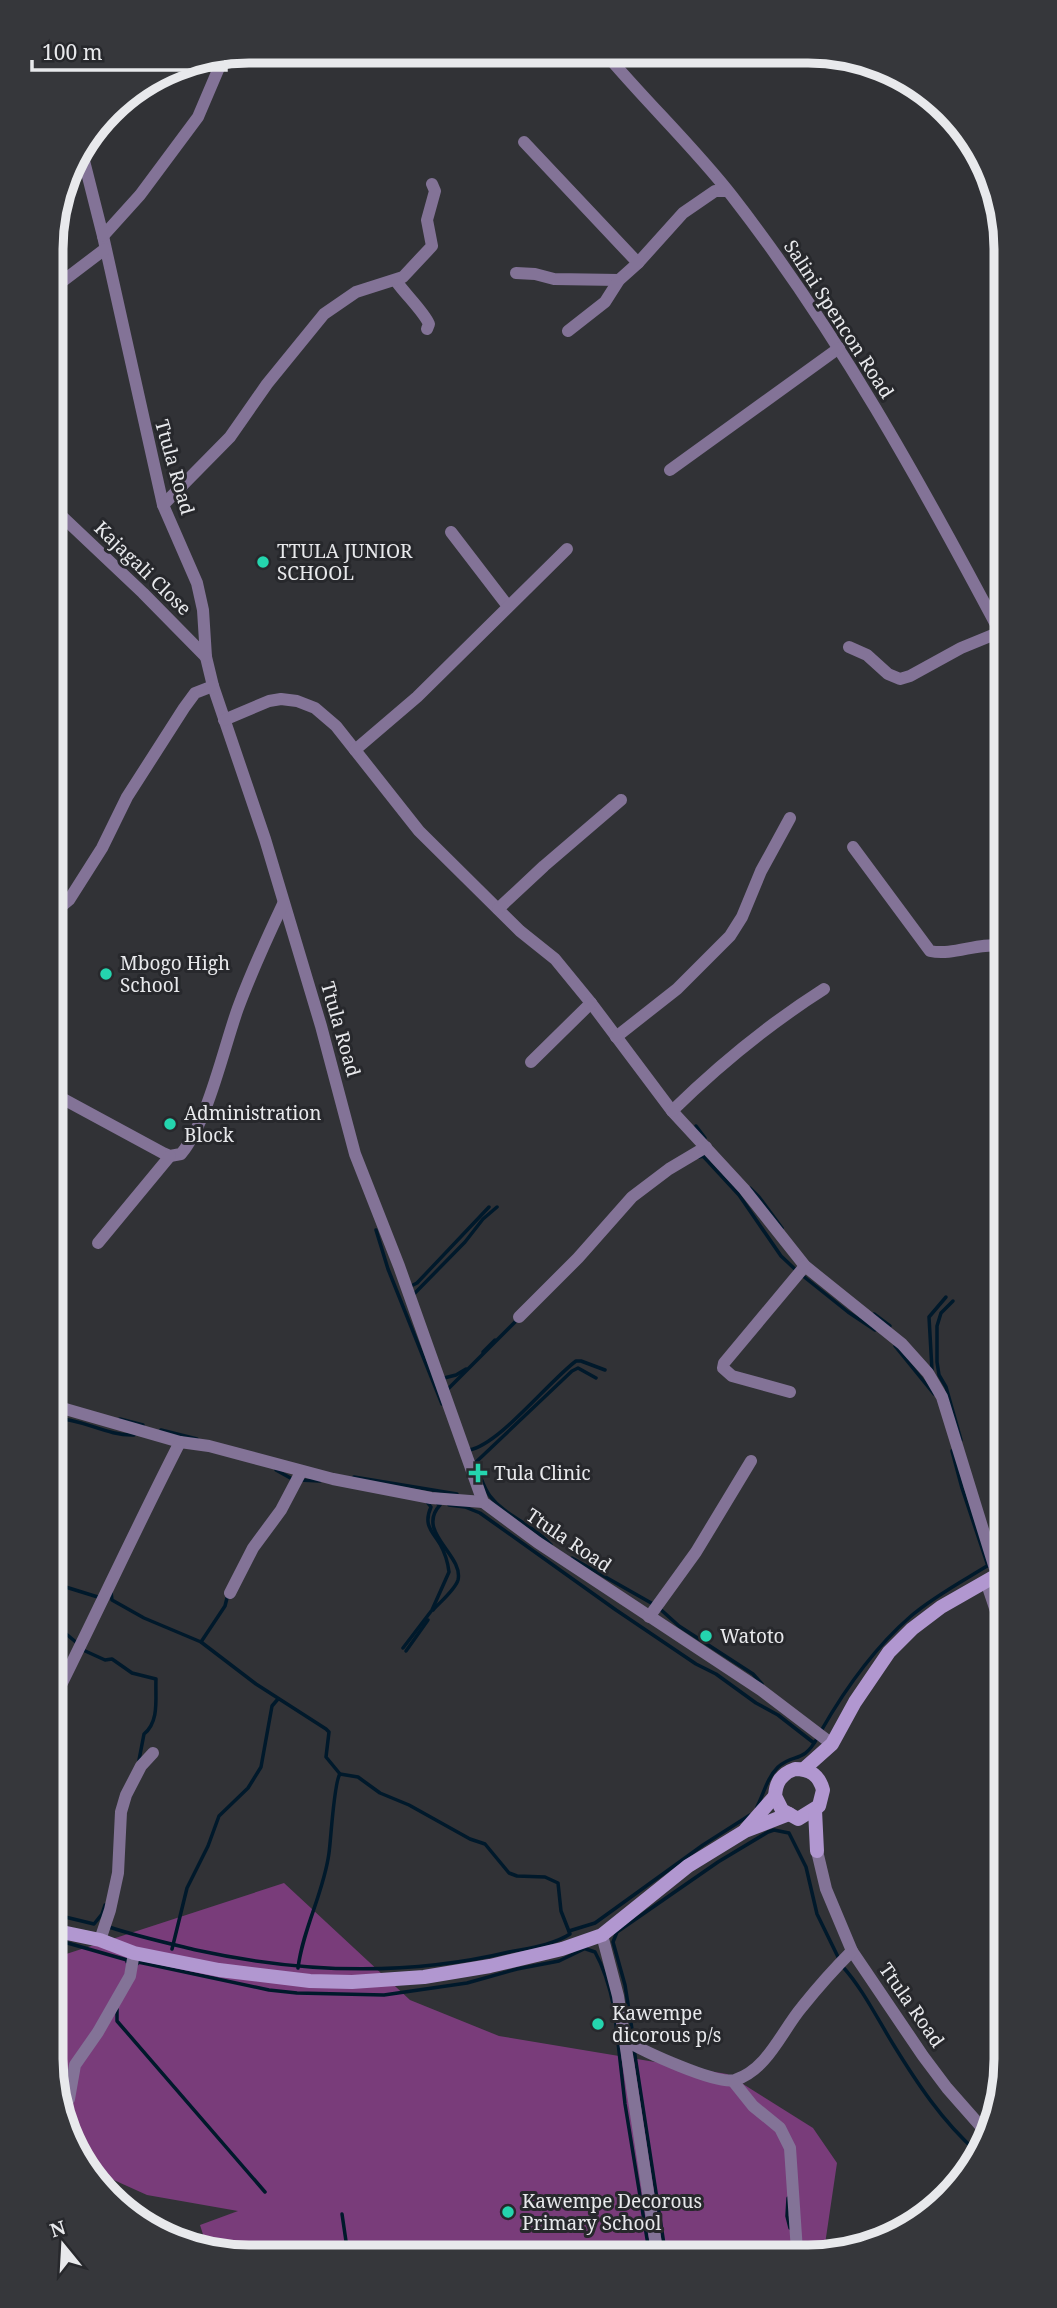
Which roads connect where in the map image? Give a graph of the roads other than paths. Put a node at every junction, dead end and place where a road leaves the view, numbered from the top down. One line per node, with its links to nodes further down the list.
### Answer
1 (614, 63): 6 (street, Salini Spencon Road)
2 (220, 66): 7 (street)
3 (524, 142): 8 (street)
4 (84, 164): 7 (street, Ttula Road)
5 (432, 184): 12 (street)
6 (727, 191): 8 (street); 15 (street, Salini Spencon Road)
7 (104, 243): 10 (street); 17 (street, Ttula Road)
8 (638, 263): 11 (street)
9 (516, 273): 11 (street)
10 (63, 279)
11 (619, 280): 14 (street)
12 (396, 281): 13 (street); 17 (street)
13 (427, 329)
14 (568, 331)
15 (839, 348): 16 (street); 22 (street, Salini Spencon Road)
16 (670, 470)
17 (163, 505): 25 (street, Ttula Road)
18 (63, 517): 25 (street, Kajagali Close)
19 (451, 532): 21 (street)
20 (567, 549): 21 (street)
21 (508, 606): 28 (street)
22 (994, 622)
23 (994, 635): 24 (street)
24 (849, 647)
25 (206, 657): 26 (street, Ttula Road)
26 (213, 686): 27 (street, Ttula Road); 33 (street)
27 (224, 720): 28 (street); 32 (street, Ttula Road)
28 (355, 750): 34 (street)
29 (621, 800): 34 (street)
30 (790, 818): 38 (street)
31 (853, 847): 35 (street)
32 (283, 904): 43 (street); 52 (street, Ttula Road)
33 (63, 905)
34 (499, 909): 37 (street)
35 (994, 946)
36 (824, 989): 41 (street)
37 (591, 1003): 38 (street); 39 (street)
38 (615, 1037): 41 (street)
39 (531, 1062)
40 (63, 1099): 43 (street)
41 (672, 1111): 42 (street)
42 (706, 1147): 45 (street); 46 (street)
43 (170, 1156): 44 (street)
44 (98, 1243)
45 (805, 1266): 47 (street); 53 (street)
46 (519, 1317)
47 (790, 1392)
48 (63, 1408): 49 (street)
49 (180, 1442): 51 (street); 57 (street)
50 (751, 1461): 56 (street)
51 (301, 1472): 52 (street); 55 (street)
52 (483, 1502): 56 (street, Ttula Road)
53 (994, 1568)
54 (994, 1576): 58 (street)
55 (230, 1593)
56 (649, 1617): 58 (street, Ttula Road)
57 (63, 1681)
58 (831, 1745): 60 (street); 61 (street)
59 (153, 1753): 69 (street)
60 (804, 1769): 61 (street); 62 (street)
61 (819, 1779): 63 (street)
62 (775, 1796): 64 (street); 65 (street)
63 (816, 1810): 64 (street); 66 (street, Ttula Road)
64 (794, 1816): 65 (street); 66 (street, Ttula Road)
65 (745, 1830): 68 (street)
66 (817, 1851): 70 (street, Ttula Road)
67 (63, 1932): 69 (street)
68 (603, 1935): 71 (street); 72 (street)
69 (100, 1940): 71 (street)
70 (852, 1951): 73 (street); 75 (street, Ttula Road)
71 (134, 1953): 74 (street)
72 (625, 2040): 73 (street); 76 (street)
73 (733, 2081): 77 (street)
74 (68, 2100)
75 (981, 2127)
76 (656, 2245)
77 (797, 2245)

